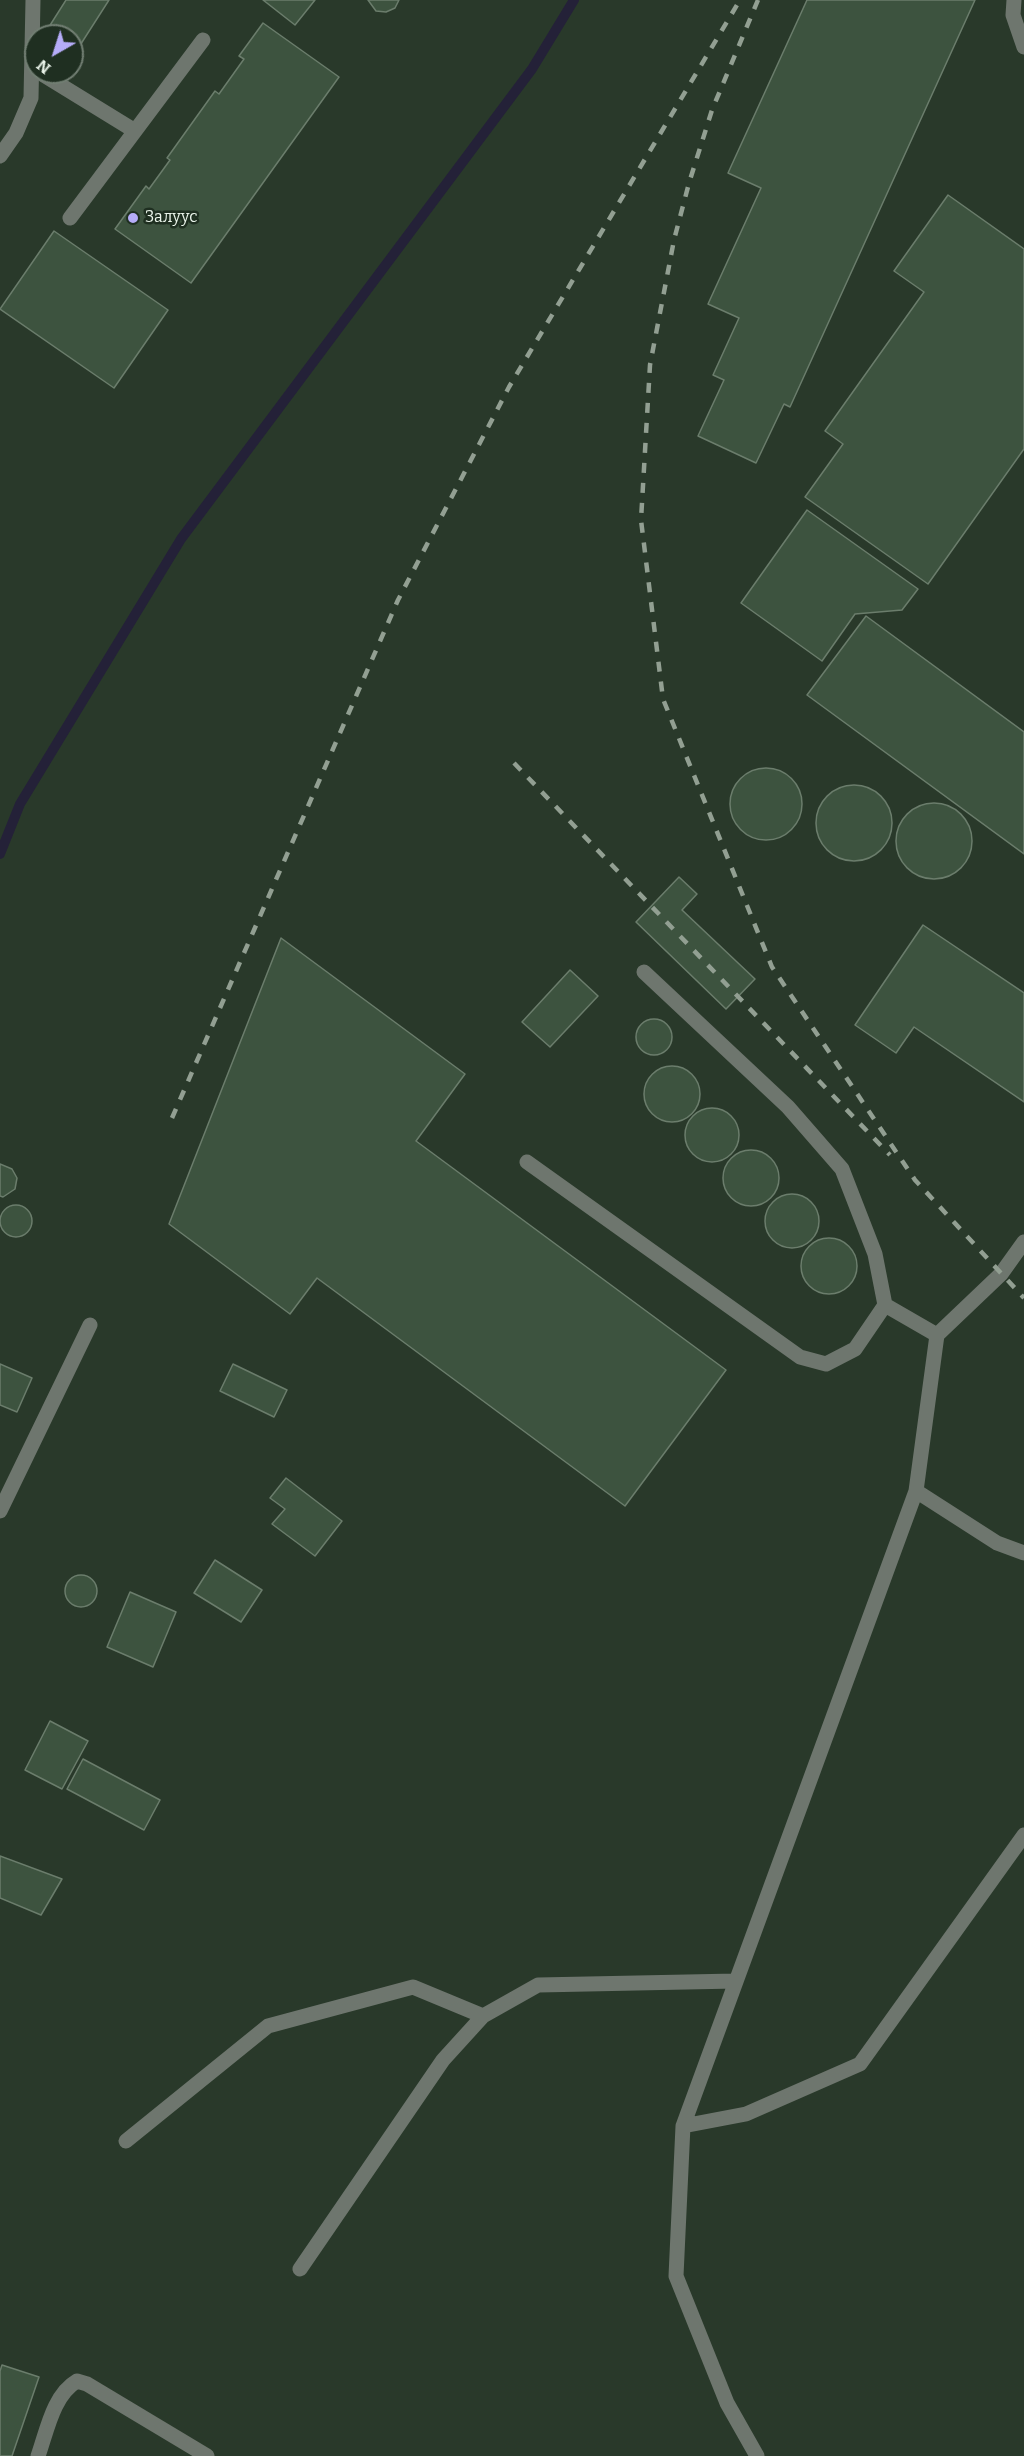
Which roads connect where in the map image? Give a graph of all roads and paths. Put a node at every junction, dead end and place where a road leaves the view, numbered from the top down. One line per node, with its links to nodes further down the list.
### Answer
1 (33, 0): 3 (street)
2 (1014, 0): 5 (street)
3 (34, 24)
4 (203, 40): 8 (street)
5 (1024, 47)
6 (33, 84): 9 (street)
7 (59, 84): 8 (street)
8 (135, 131): 10 (street)
9 (0, 156)
10 (70, 218)
11 (644, 972): 14 (street)
12 (527, 1162): 14 (street)
13 (1024, 1242): 16 (street)
14 (885, 1305): 16 (street)
15 (90, 1325): 18 (street)
16 (937, 1335): 17 (street)
17 (916, 1491): 19 (street); 21 (street)
18 (0, 1511)
19 (1024, 1553)
20 (1024, 1834): 23 (street)
21 (736, 1981): 22 (street); 23 (street)
22 (483, 2016): 24 (street); 25 (street)
23 (683, 2126): 28 (street)
24 (126, 2140)
25 (300, 2270)
26 (38, 2456): 27 (street)
27 (207, 2456)
28 (758, 2456)

